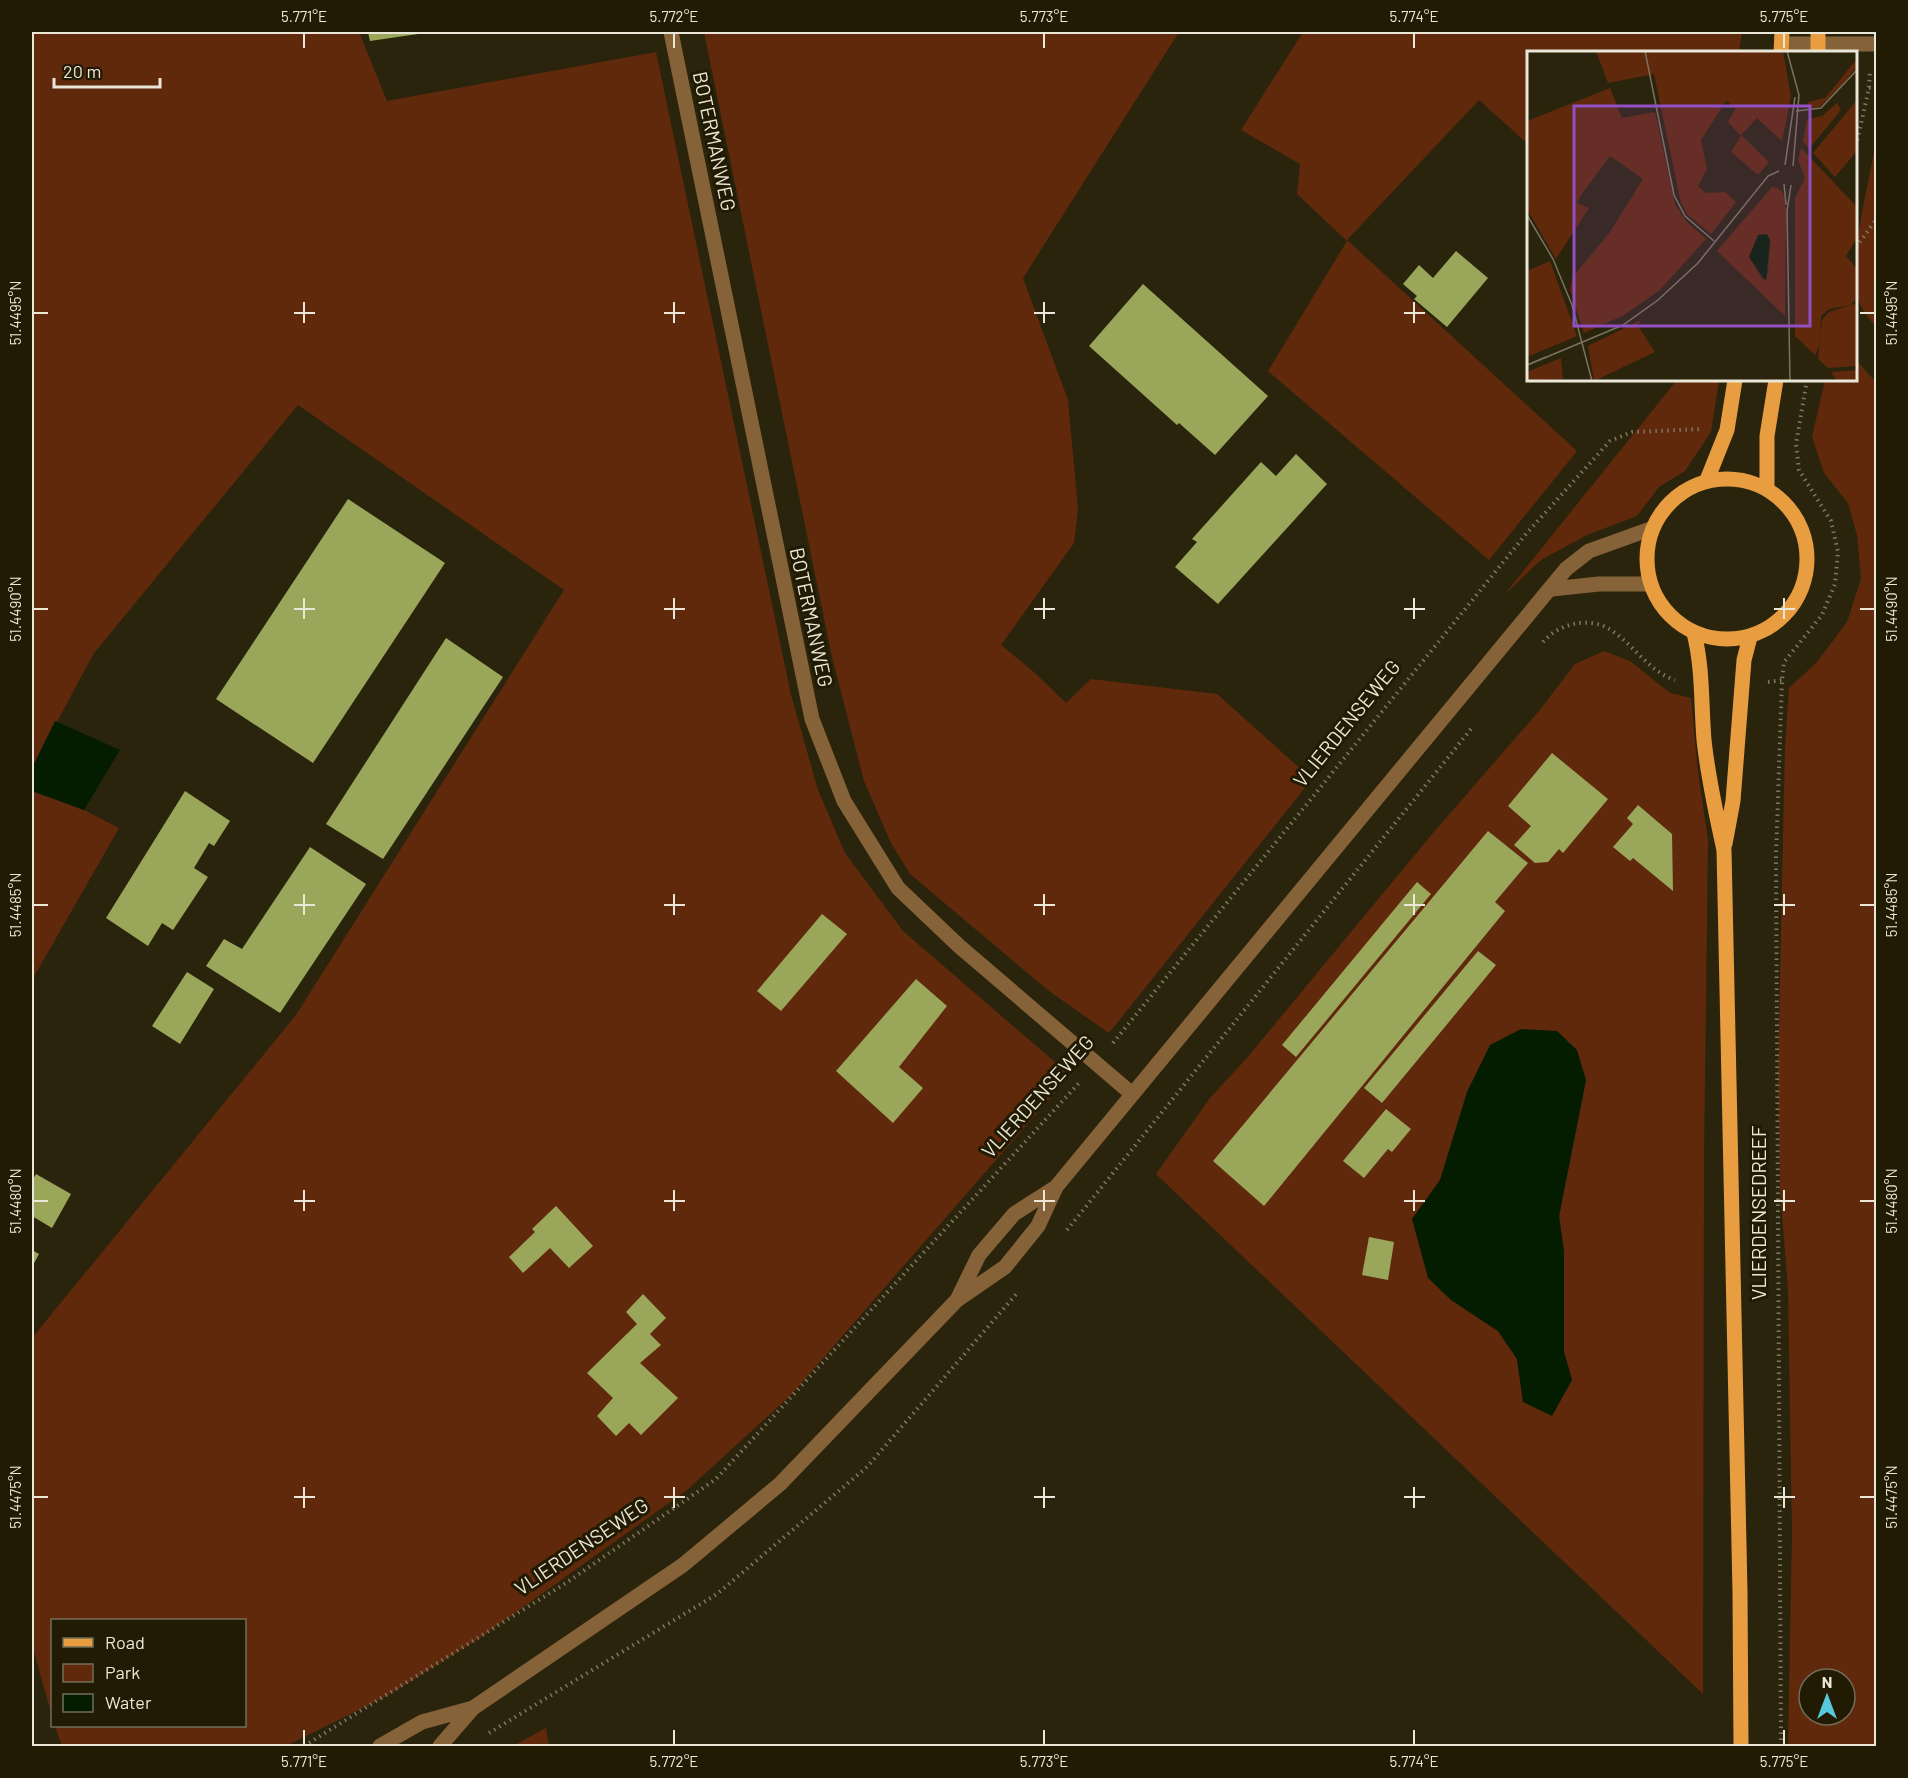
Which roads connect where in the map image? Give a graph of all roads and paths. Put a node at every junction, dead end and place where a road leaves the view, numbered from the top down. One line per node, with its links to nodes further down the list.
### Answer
1 (671, 32): 28 (street, BOTERMANWEG)
2 (1818, 42): 3 (street); 4 (street)
3 (1782, 43)
4 (1874, 44): 6 (path)
5 (1876, 87): 6 (path)
6 (1869, 88): 7 (path)
7 (1857, 142)
8 (1876, 220): 9 (path)
9 (1857, 246)
10 (1736, 381): 13 (main road)
11 (1776, 381): 14 (main road)
12 (1807, 381): 15 (path)
13 (1727, 430): 16 (main road); 28 (path, VLIERDENSEWEG)
14 (1767, 436): 15 (path); 17 (main road)
15 (1796, 444): 24 (path)
16 (1707, 480): 17 (main road); 18 (main road)
17 (1767, 488): 22 (main road)
18 (1653, 528): 19 (main road); 20 (street)
19 (1650, 584): 20 (street); 21 (main road)
20 (1552, 589): 29 (street)
21 (1694, 633): 22 (main road); 26 (main road, VLIERDENSEDREEF)
22 (1750, 637): 25 (main road, VLIERDENSEDREEF)
23 (1536, 650): 26 (path)
24 (1782, 680): 25 (path); 37 (path, VLIERDENSEDREEF)
25 (1742, 686): 27 (main road, VLIERDENSEDREEF)
26 (1702, 687): 27 (main road, VLIERDENSEDREEF)
27 (1724, 850): 36 (main road, VLIERDENSEDREEF)
28 (1096, 1064): 29 (street, BOTERMANWEG); 33 (path, VLIERDENSEWEG)
29 (1132, 1094): 30 (street)
30 (1056, 1187): 31 (street); 31 (street)
31 (957, 1300): 32 (street)
32 (473, 1708): 34 (street); 35 (street)
33 (304, 1746)
34 (380, 1746)
35 (440, 1746)
36 (1741, 1746)
37 (1781, 1746)

